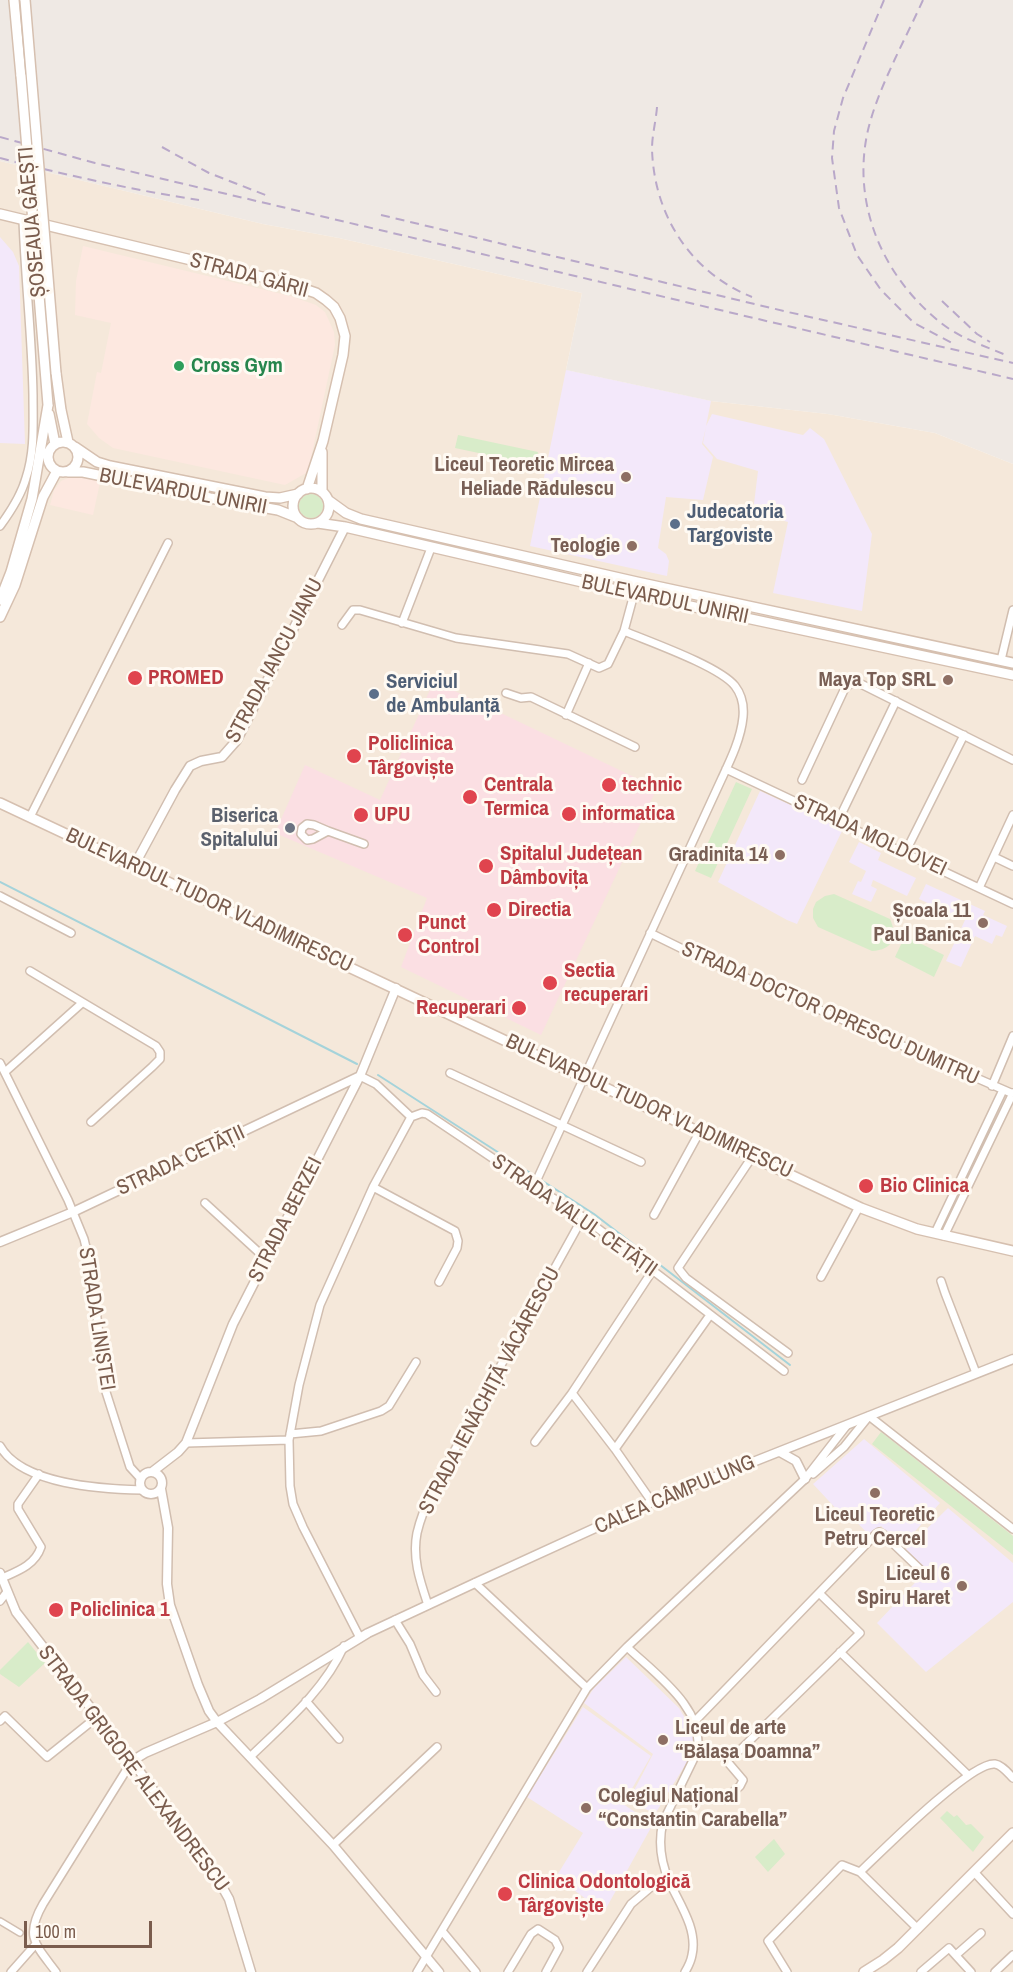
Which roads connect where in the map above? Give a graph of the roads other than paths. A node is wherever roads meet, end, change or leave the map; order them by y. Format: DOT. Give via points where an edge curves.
graph roads {
  1 [pos="14,0"];
  2 [pos="25,0"];
  3 [pos="0,214"];
  4 [pos="23,220"];
  5 [pos="48,405"];
  6 [pos="55,444"];
  7 [pos="71,444"];
  8 [pos="322,444"];
  9 [pos="48,461"];
  10 [pos="57,471"];
  11 [pos="68,472"];
  12 [pos="307,489"];
  13 [pos="298,494"];
  14 [pos="325,496"];
  15 [pos="32,499"];
  16 [pos="298,518"];
  17 [pos="318,523"];
  18 [pos="0,526"];
  19 [pos="345,527"];
  20 [pos="434,536"];
  21 [pos="168,543"];
  22 [pos="431,548"];
  23 [pos="523,556"];
  24 [pos="520,568"];
  25 [pos="637,582"];
  26 [pos="634,594"];
  27 [pos="0,600"];
  28 [pos="1013,610"];
  29 [pos="0,618"];
  30 [pos="402,623"];
  31 [pos="342,626"];
  32 [pos="624,630"];
  33 [pos="1001,660"];
  34 [pos="589,663"];
  35 [pos="1013,663"];
  36 [pos="998,672"];
  37 [pos="1013,675"];
  38 [pos="506,693"];
  39 [pos="896,701"];
  40 [pos="566,715"];
  41 [pos="964,735"];
  42 [pos="635,747"];
  43 [pos="1013,760"];
  44 [pos="726,769"];
  45 [pos="802,780"];
  46 [pos="0,803"];
  47 [pos="1013,815"];
  48 [pos="30,818"];
  49 [pos="838,821"];
  50 [pos="328,831"];
  51 [pos="364,844"];
  52 [pos="905,853"];
  53 [pos="994,857"];
  54 [pos="134,866"];
  55 [pos="1013,866"];
  56 [pos="979,888"];
  57 [pos="1,897"];
  58 [pos="1013,904"];
  59 [pos="71,933"];
  60 [pos="650,933"];
  61 [pos="30,971"];
  62 [pos="396,988"];
  63 [pos="82,1003"];
  64 [pos="1013,1036"];
  65 [pos="0,1063"];
  66 [pos="5,1072"];
  67 [pos="450,1073"];
  68 [pos="360,1076"];
  69 [pos="584,1077"];
  70 [pos="992,1086"];
  71 [pos="1002,1090"];
  72 [pos="1012,1093"];
  73 [pos="411,1117"];
  74 [pos="91,1122"];
  75 [pos="562,1126"];
  76 [pos="699,1133"];
  77 [pos="752,1157"];
  78 [pos="641,1162"];
  79 [pos="534,1186"];
  80 [pos="374,1187"];
  81 [pos="205,1203"];
  82 [pos="859,1207"];
  83 [pos="73,1212"];
  84 [pos="654,1215"];
  85 [pos="583,1217"];
  86 [pos="939,1235"];
  87 [pos="0,1242"];
  88 [pos="1013,1251"];
  89 [pos="266,1259"];
  90 [pos="653,1270"];
  91 [pos="821,1277"];
  92 [pos="941,1281"];
  93 [pos="439,1282"];
  94 [pos="710,1315"];
  95 [pos="788,1353"];
  96 [pos="1013,1359"];
  97 [pos="416,1362"];
  98 [pos="784,1371"];
  99 [pos="976,1373"];
  100 [pos="572,1393"];
  101 [pos="870,1416"];
  102 [pos="847,1425"];
  103 [pos="290,1437"];
  104 [pos="535,1442"];
  105 [pos="186,1443"];
  106 [pos="0,1446"];
  107 [pos="615,1449"];
  108 [pos="178,1452"];
  109 [pos="780,1452"];
  110 [pos="152,1472"];
  111 [pos="39,1474"];
  112 [pos="805,1479"];
  113 [pos="161,1484"];
  114 [pos="143,1486"];
  115 [pos="652,1502"];
  116 [pos="165,1514"];
  117 [pos="1013,1529"];
  118 [pos="1,1576"];
  119 [pos="927,1576"];
  120 [pos="475,1583"];
  121 [pos="7,1592"];
  122 [pos="819,1593"];
  123 [pos="0,1601"];
  124 [pos="428,1605"];
  125 [pos="395,1620"];
  126 [pos="360,1638"];
  127 [pos="344,1647"];
  128 [pos="627,1647"];
  129 [pos="840,1652"];
  130 [pos="587,1688"];
  131 [pos="436,1692"];
  132 [pos="306,1701"];
  133 [pos="97,1717"];
  134 [pos="0,1721"];
  135 [pos="694,1721"];
  136 [pos="216,1722"];
  137 [pos="339,1739"];
  138 [pos="698,1746"];
  139 [pos="437,1747"];
  140 [pos="720,1753"];
  141 [pos="250,1757"];
  142 [pos="132,1761"];
  143 [pos="968,1775"];
  144 [pos="1013,1778"];
  145 [pos="724,1800"];
  146 [pos="1013,1833"];
  147 [pos="333,1845"];
  148 [pos="860,1872"];
  149 [pos="975,1873"];
  150 [pos="669,1880"];
  151 [pos="1012,1911"];
  152 [pos="0,1921"];
  153 [pos="918,1929"];
  154 [pos="442,1931"];
  155 [pos="20,1933"];
  156 [pos="981,1933"];
  157 [pos="35,1945"];
  158 [pos="1013,1955"];
  159 [pos="427,1956"];
  160 [pos="956,1956"];
  161 [pos="11,1972"];
  162 [pos="56,1972"];
  163 [pos="251,1972"];
  164 [pos="417,1972"];
  165 [pos="439,1972"];
  166 [pos="476,1972"];
  167 [pos="508,1972"];
  168 [pos="546,1972"];
  169 [pos="587,1972"];
  170 [pos="685,1972"];
  171 [pos="787,1972"];
  172 [pos="864,1972"];
  173 [pos="921,1972"];
  174 [pos="971,1972"];
  175 [pos="995,1972"];
  1 -- 5 [label="main road, ȘOSEAUA GĂEȘTI, bridge"];
  2 -- 7 [label="main road, ȘOSEAUA GĂEȘTI, bridge" via="60,403"];
  3 -- 4 [label="main road, STRADA GĂRII"];
  4 -- 8 [label="main road, STRADA GĂRII" via="287,283 326,300 340,318 345,336"];
  4 -- 18 [label="street" via="33,367 33,446 21,493"];
  5 -- 6 [label="main road, ȘOSEAUA GĂEȘTI"];
  5 -- 15 [label="main road"];
  6 -- 7 [label="main road"];
  6 -- 9 [label="main road" via="48,452"];
  7 -- 11 [label="main road" via="78,461"];
  7 -- 13 [label="main road, BULEVARDUL UNIRII" via="99,463 138,472 265,497"];
  8 -- 12 [label="main road, STRADA GĂRII"];
  8 -- 14 [label="main road, STRADA GĂRII"];
  9 -- 10 [label="main road"];
  9 -- 15 [label="main road"];
  10 -- 11 [label="main road"];
  10 -- 29 [label="main road" via="43,497 15,585"];
  11 -- 16 [label="main road, BULEVARDUL UNIRII" via="278,510"];
  12 -- 13 [label="main road"];
  12 -- 14 [label="main road"];
  13 -- 16 [label="main road" via="293,506"];
  14 -- 17 [label="main road" via="328,513"];
  14 -- 20 [label="main road, BULEVARDUL UNIRII" via="356,517"];
  15 -- 27 [label="main road"];
  16 -- 17 [label="main road"];
  17 -- 19 [label="main road, BULEVARDUL UNIRII"];
  19 -- 22 [label="main road, BULEVARDUL UNIRII"];
  19 -- 54 [label="street, STRADA IANCU JIANU" via="237,741 222,757 190,766"];
  20 -- 22 [label="main road"];
  20 -- 23 [label="main road, BULEVARDUL UNIRII"];
  21 -- 48 [label="street"];
  22 -- 24 [label="main road, BULEVARDUL UNIRII"];
  22 -- 30 [label="street"];
  23 -- 24 [label="main road"];
  23 -- 25 [label="main road, BULEVARDUL UNIRII"];
  24 -- 26 [label="main road, BULEVARDUL UNIRII"];
  25 -- 26 [label="main road"];
  25 -- 33 [label="main road, BULEVARDUL UNIRII"];
  26 -- 32 [label="street"];
  26 -- 36 [label="main road, BULEVARDUL UNIRII"];
  28 -- 33 [label="street"];
  30 -- 31 [label="street" via="353,610"];
  30 -- 34 [label="street" via="456,638 568,654"];
  32 -- 34 [label="street" via="606,667"];
  32 -- 44 [label="street" via="706,666 735,686 744,716"];
  33 -- 35 [label="main road, BULEVARDUL UNIRII"];
  33 -- 36 [label="main road"];
  34 -- 40 [label="street"];
  36 -- 37 [label="main road, BULEVARDUL UNIRII"];
  38 -- 40 [label="street" via="531,697"];
  39 -- 41 [label="street"];
  39 -- 45 [label="street" via="859,683 845,688"];
  39 -- 49 [label="street"];
  40 -- 42 [label="street"];
  41 -- 43 [label="street"];
  41 -- 52 [label="street"];
  44 -- 49 [label="street, STRADA MOLDOVEI"];
  44 -- 60 [label="street"];
  46 -- 48 [label="main road, BULEVARDUL TUDOR VLADIMIRESCU"];
  47 -- 53 [label="street"];
  48 -- 54 [label="main road, BULEVARDUL TUDOR VLADIMIRESCU"];
  49 -- 52 [label="street, STRADA MOLDOVEI"];
  50 -- 51 [label="street"];
  52 -- 56 [label="street, STRADA MOLDOVEI"];
  53 -- 55 [label="street"];
  53 -- 56 [label="street"];
  54 -- 62 [label="main road, BULEVARDUL TUDOR VLADIMIRESCU"];
  56 -- 58 [label="street, STRADA MOLDOVEI"];
  57 -- 59 [label="street"];
  60 -- 69 [label="street"];
  60 -- 70 [label="street, STRADA DOCTOR OPRESCU DUMITRU"];
  61 -- 63 [label="street"];
  62 -- 68 [label="street, STRADA BERZEI"];
  62 -- 69 [label="main road, BULEVARDUL TUDOR VLADIMIRESCU"];
  63 -- 66 [label="street"];
  63 -- 74 [label="street" via="160,1052 160,1059"];
  64 -- 70 [label="street"];
  65 -- 66 [label="street, STRADA LINIȘTEI"];
  66 -- 83 [label="street, STRADA LINIȘTEI"];
  67 -- 75 [label="street"];
  68 -- 73 [label="street" via="376,1084"];
  68 -- 83 [label="street, STRADA CETĂȚII"];
  68 -- 89 [label="street, STRADA BERZEI"];
  69 -- 75 [label="street"];
  69 -- 76 [label="main road, BULEVARDUL TUDOR VLADIMIRESCU"];
  70 -- 71 [label="street, STRADA DOCTOR OPRESCU DUMITRU"];
  71 -- 72 [label="street, STRADA DOCTOR OPRESCU DUMITRU"];
  71 -- 86 [label="street"];
  72 -- 86 [label="street"];
  73 -- 79 [label="street, STRADA VALUL CETĂȚII" via="427,1114"];
  73 -- 80 [label="street"];
  75 -- 78 [label="street"];
  75 -- 79 [label="street"];
  76 -- 77 [label="main road, BULEVARDUL TUDOR VLADIMIRESCU"];
  76 -- 84 [label="street"];
  77 -- 82 [label="main road, BULEVARDUL TUDOR VLADIMIRESCU"];
  77 -- 95 [label="street, STRADA VALUL CETĂȚII" via="679,1264 680,1271"];
  79 -- 85 [label="street, STRADA VALUL CETĂȚII"];
  80 -- 93 [label="street" via="454,1231 457,1248"];
  80 -- 103 [label="street" via="320,1305"];
  81 -- 89 [label="street"];
  82 -- 86 [label="main road, BULEVARDUL TUDOR VLADIMIRESCU"];
  82 -- 91 [label="street"];
  83 -- 87 [label="street, STRADA CETĂȚII"];
  83 -- 114 [label="street, STRADA LINIȘTEI" via="89,1257 106,1392 130,1467"];
  85 -- 90 [label="street, STRADA VALUL CETĂȚII"];
  85 -- 124 [label="street, STRADA IENĂCHIȚĂ VĂCĂRESCU" via="459,1442 422,1518 416,1552 418,1575"];
  86 -- 88 [label="main road, BULEVARDUL TUDOR VLADIMIRESCU"];
  89 -- 105 [label="street, STRADA BERZEI" via="233,1324"];
  90 -- 94 [label="street, STRADA VALUL CETĂȚII"];
  90 -- 100 [label="street"];
  92 -- 99 [label="street"];
  94 -- 98 [label="street, STRADA VALUL CETĂȚII"];
  94 -- 107 [label="street"];
  96 -- 99 [label="street, CALEA CÂMPULUNG"];
  97 -- 103 [label="street" via="389,1406 381,1411"];
  99 -- 101 [label="street, CALEA CÂMPULUNG"];
  100 -- 104 [label="street"];
  100 -- 107 [label="street"];
  101 -- 102 [label="street, CALEA CÂMPULUNG"];
  101 -- 112 [label="street" via="844,1447"];
  101 -- 117 [label="street"];
  102 -- 109 [label="street, CALEA CÂMPULUNG"];
  102 -- 112 [label="street"];
  103 -- 105 [label="street"];
  103 -- 126 [label="street" via="293,1504"];
  105 -- 108 [label="street, STRADA BERZEI"];
  106 -- 111 [label="street" via="13,1460"];
  107 -- 115 [label="street"];
  108 -- 110 [label="street, STRADA BERZEI"];
  108 -- 113 [label="street, STRADA BERZEI"];
  109 -- 112 [label="street" via="796,1461"];
  109 -- 115 [label="street, CALEA CÂMPULUNG"];
  110 -- 113 [label="street"];
  110 -- 114 [label="street" via="145,1474"];
  111 -- 114 [label="street" via="95,1488"];
  111 -- 118 [label="street" via="18,1504 41,1547 38,1557"];
  112 -- 128 [label="street"];
  113 -- 114 [label="street" via="155,1494"];
  113 -- 116 [label="street"];
  114 -- 116 [label="street"];
  115 -- 120 [label="street, CALEA CÂMPULUNG"];
  116 -- 136 [label="street" via="170,1605 201,1693"];
  118 -- 121 [label="street, STRADA GRIGORE ALEXANDRESCU"];
  119 -- 122 [label="street" via="879,1532"];
  120 -- 124 [label="street, CALEA CÂMPULUNG"];
  120 -- 130 [label="street"];
  121 -- 123 [label="street"];
  121 -- 133 [label="street, STRADA GRIGORE ALEXANDRESCU" via="16,1612"];
  122 -- 129 [label="street" via="860,1633"];
  122 -- 135 [label="street"];
  124 -- 125 [label="street, CALEA CÂMPULUNG"];
  125 -- 126 [label="street, CALEA CÂMPULUNG"];
  125 -- 131 [label="street"];
  126 -- 127 [label="street, CALEA CÂMPULUNG"];
  127 -- 132 [label="street" via="329,1674"];
  127 -- 136 [label="street, CALEA CÂMPULUNG"];
  128 -- 130 [label="street"];
  128 -- 135 [label="street" via="685,1704"];
  129 -- 140 [label="street" via="738,1751"];
  129 -- 143 [label="street"];
  130 -- 154 [label="street"];
  132 -- 137 [label="street"];
  132 -- 141 [label="street"];
  133 -- 134 [label="street" via="46,1756 5,1716"];
  133 -- 142 [label="street, STRADA GRIGORE ALEXANDRESCU"];
  135 -- 138 [label="street"];
  136 -- 141 [label="street"];
  136 -- 142 [label="street, CALEA CÂMPULUNG"];
  138 -- 140 [label="street"];
  138 -- 150 [label="street" via="660,1834"];
  139 -- 147 [label="street"];
  140 -- 145 [label="street" via="742,1780"];
  141 -- 147 [label="street"];
  142 -- 157 [label="street" via="37,1914 33,1928"];
  142 -- 163 [label="street, STRADA GRIGORE ALEXANDRESCU" via="223,1888"];
  143 -- 144 [label="street" via="994,1764"];
  143 -- 148 [label="street"];
  146 -- 149 [label="main road"];
  147 -- 159 [label="street"];
  148 -- 153 [label="street"];
  148 -- 171 [label="street" via="842,1865 768,1941"];
  149 -- 151 [label="street"];
  149 -- 153 [label="main road"];
  150 -- 169 [label="street" via="651,1887 631,1904"];
  150 -- 170 [label="street" via="692,1934 692,1957"];
  152 -- 155 [label="street"];
  153 -- 172 [label="main road"];
  154 -- 159 [label="street"];
  154 -- 166 [label="street"];
  156 -- 160 [label="street"];
  157 -- 161 [label="street"];
  157 -- 162 [label="street"];
  158 -- 175 [label="street"];
  159 -- 164 [label="street"];
  159 -- 165 [label="street"];
  160 -- 173 [label="street" via="949,1948"];
  160 -- 174 [label="street"];
  167 -- 168 [label="street" via="538,1929 555,1940 559,1948"];
}
